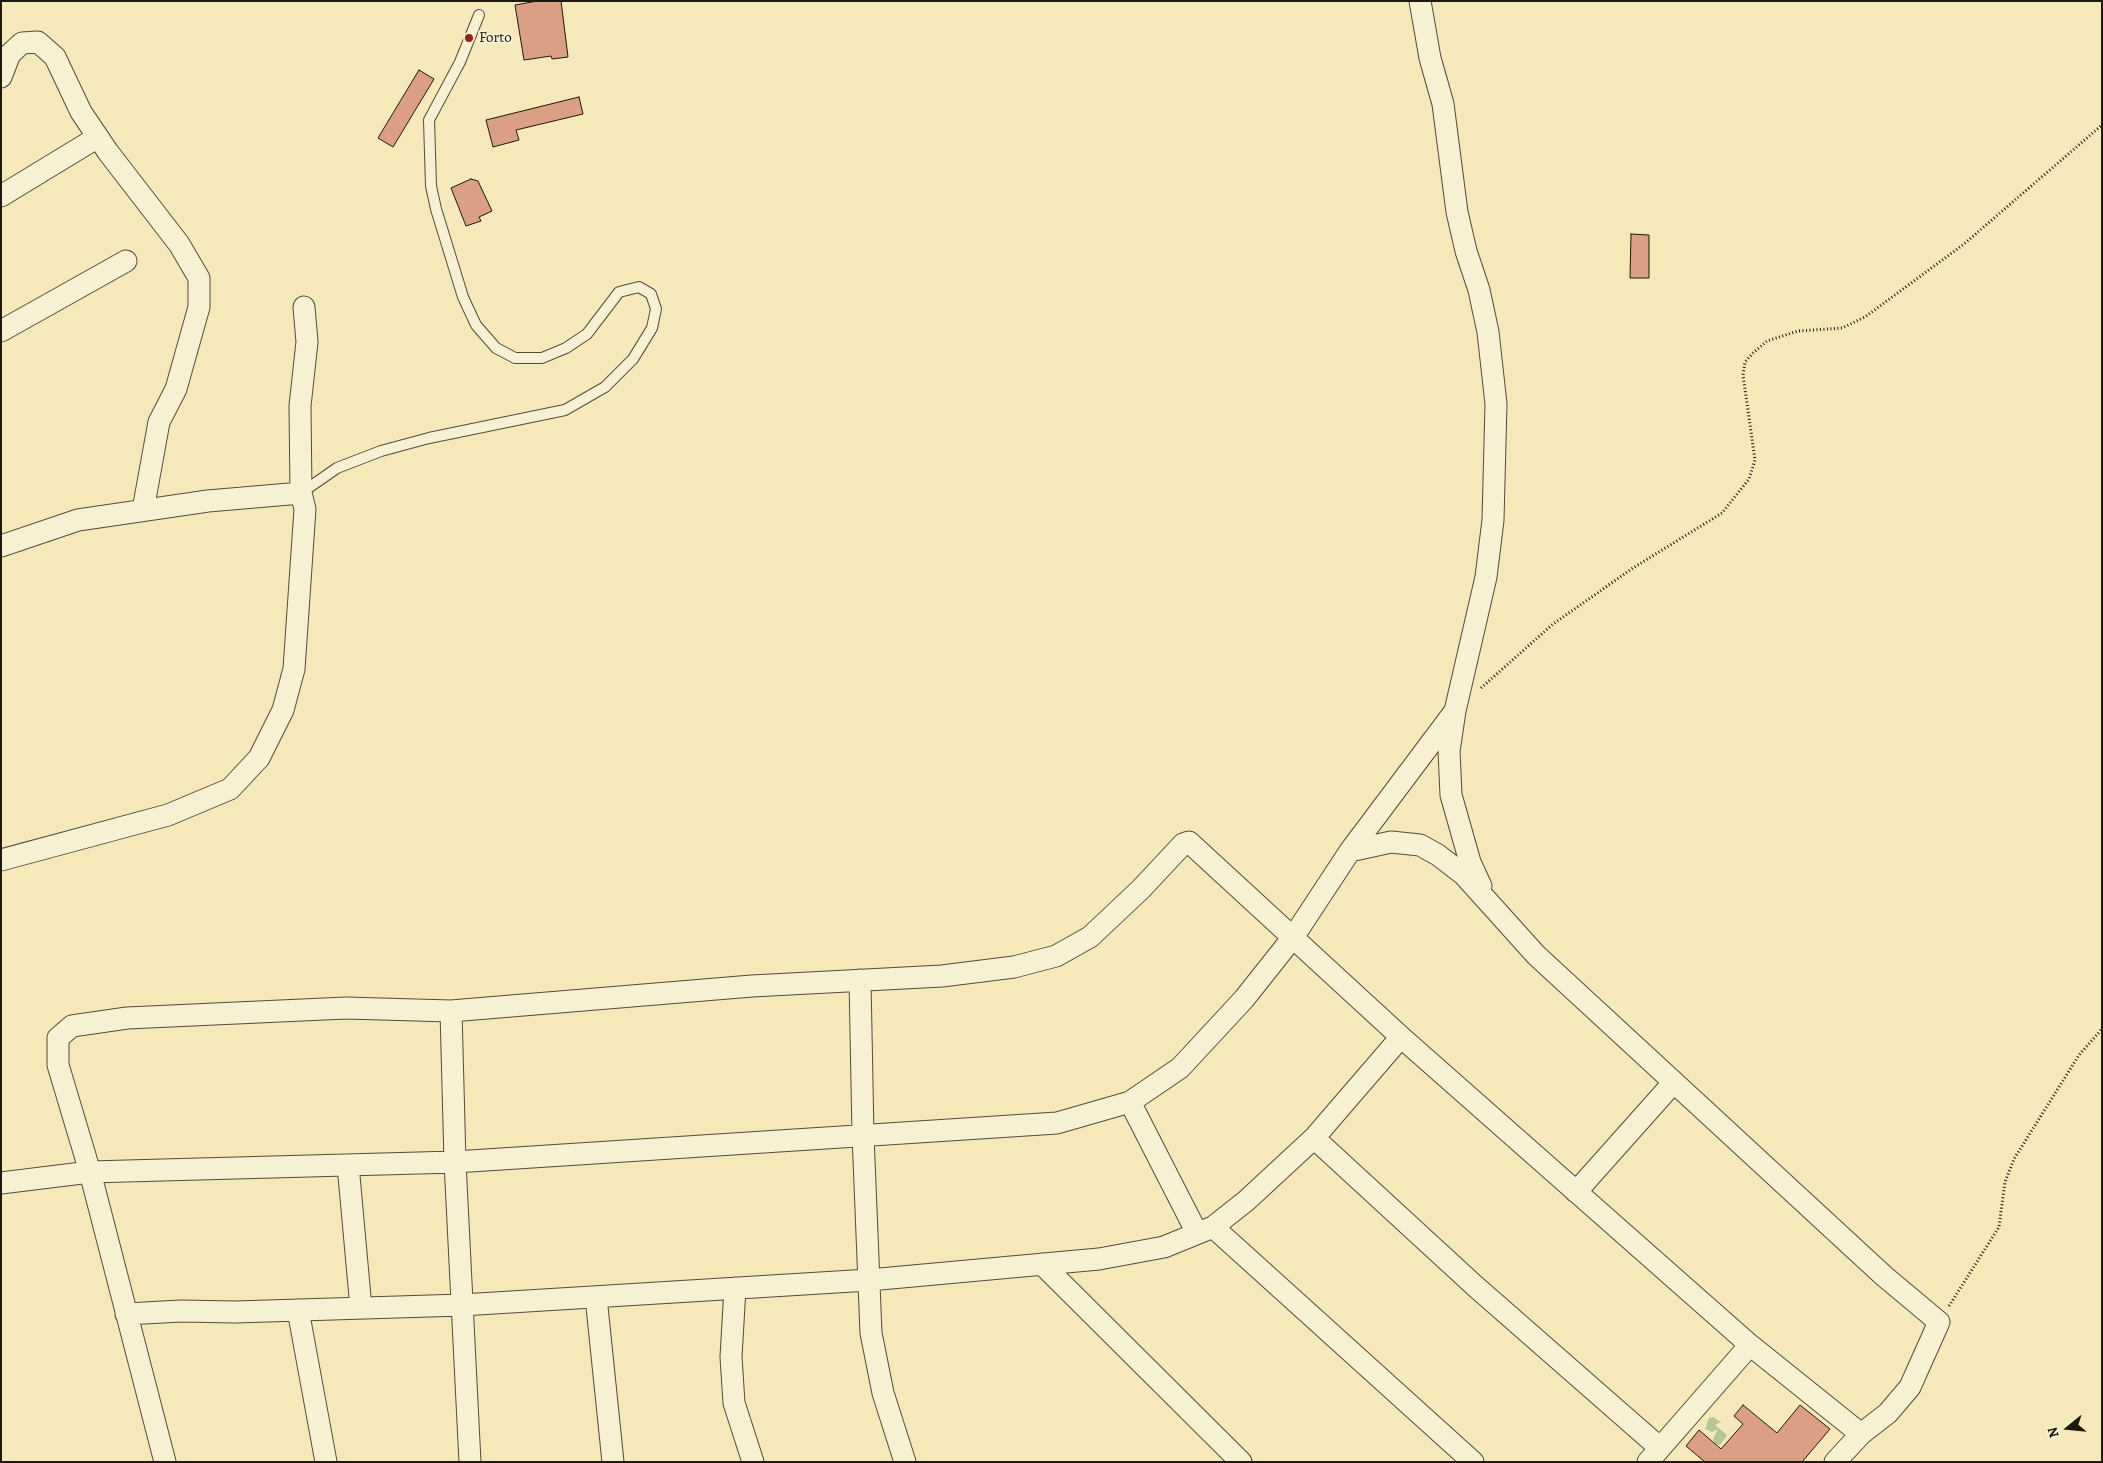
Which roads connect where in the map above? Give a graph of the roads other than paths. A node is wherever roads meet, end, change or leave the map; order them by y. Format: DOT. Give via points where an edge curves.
graph roads {
  1 [pos="1420,1"];
  2 [pos="480,15"];
  3 [pos="1,77"];
  4 [pos="98,137"];
  5 [pos="1,196"];
  6 [pos="126,261"];
  7 [pos="304,307"];
  8 [pos="1,331"];
  9 [pos="300,493"];
  10 [pos="143,510"];
  11 [pos="1,546"];
  12 [pos="1455,711"];
  13 [pos="1350,851"];
  14 [pos="1,860"];
  15 [pos="1490,904"];
  16 [pos="1294,936"];
  17 [pos="860,980"];
  18 [pos="451,1010"];
  19 [pos="1402,1037"];
  20 [pos="1674,1082"];
  21 [pos="1130,1102"];
  22 [pos="862,1135"];
  23 [pos="1314,1138"];
  24 [pos="455,1162"];
  25 [pos="348,1165"];
  26 [pos="90,1172"];
  27 [pos="1,1183"];
  28 [pos="1576,1192"];
  29 [pos="1205,1230"];
  30 [pos="1042,1264"];
  31 [pos="869,1280"];
  32 [pos="735,1288"];
  33 [pos="596,1297"];
  34 [pos="462,1305"];
  35 [pos="361,1308"];
  36 [pos="298,1310"];
  37 [pos="126,1314"];
  38 [pos="1750,1345"];
  39 [pos="1861,1434"];
  40 [pos="1654,1455"];
  41 [pos="1464,1459"];
  42 [pos="165,1462"];
  43 [pos="326,1462"];
  44 [pos="470,1462"];
  45 [pos="613,1462"];
  46 [pos="753,1462"];
  47 [pos="905,1462"];
  48 [pos="1242,1462"];
  49 [pos="1835,1462"];
  1 -- 12 [label="street" via="1430,58 1443,104 1457,212 1488,332 1496,404 1493,520 1486,577"];
  2 -- 9 [label="lane" via="460,62 429,120 431,186 436,209 463,297 476,325 496,348 515,358 542,358 566,348 586,334 619,292 639,287 650,294 656,309 652,328 633,359 605,387 565,410 381,451 337,468"];
  3 -- 4 [label="street" via="10,54 22,44 38,42 55,57 81,112"];
  4 -- 5 [label="street"];
  4 -- 10 [label="street" via="179,244 199,278 199,307 176,389 159,422"];
  6 -- 8 [label="street"];
  7 -- 9 [label="street" via="307,342 300,406"];
  9 -- 10 [label="street"];
  9 -- 14 [label="street" via="305,509 294,669 283,710 258,758 230,789 168,814"];
  10 -- 11 [label="street" via="78,520"];
  12 -- 13 [label="street"];
  12 -- 15 [label="street" via="1449,751 1451,795 1470,862"];
  13 -- 15 [label="street" via="1391,842 1420,845 1464,876"];
  13 -- 16 [label="street"];
  15 -- 20 [label="street" via="1536,955"];
  16 -- 17 [label="street" via="1190,842 1183,844 1090,937 1056,956 1014,967 942,976"];
  16 -- 19 [label="street"];
  16 -- 21 [label="street" via="1244,999 1180,1068"];
  17 -- 18 [label="street"];
  17 -- 22 [label="street"];
  18 -- 24 [label="street"];
  18 -- 26 [label="street" via="336,1009 126,1018 72,1026 58,1038 58,1065"];
  19 -- 23 [label="street"];
  19 -- 28 [label="street"];
  20 -- 28 [label="street"];
  20 -- 39 [label="street" via="1884,1276 1939,1322 1910,1387 1888,1413"];
  21 -- 22 [label="street" via="1057,1123"];
  21 -- 29 [label="street"];
  22 -- 24 [label="street"];
  22 -- 31 [label="street"];
  23 -- 29 [label="street" via="1246,1201"];
  23 -- 40 [label="street"];
  24 -- 25 [label="street"];
  24 -- 34 [label="street"];
  25 -- 26 [label="street"];
  25 -- 35 [label="street"];
  26 -- 27 [label="street"];
  26 -- 37 [label="street"];
  28 -- 38 [label="street"];
  29 -- 30 [label="street" via="1164,1247 1099,1259"];
  29 -- 41 [label="street"];
  30 -- 31 [label="street"];
  30 -- 48 [label="street"];
  31 -- 32 [label="street"];
  31 -- 47 [label="street" via="871,1333 883,1393"];
  32 -- 33 [label="street"];
  32 -- 46 [label="street" via="731,1357 734,1403"];
  33 -- 34 [label="street"];
  33 -- 45 [label="street"];
  34 -- 35 [label="street"];
  34 -- 44 [label="street"];
  35 -- 36 [label="street"];
  36 -- 37 [label="street" via="181,1310"];
  36 -- 43 [label="street"];
  37 -- 42 [label="street"];
  38 -- 39 [label="street"];
  38 -- 40 [label="street"];
  39 -- 49 [label="street"];
}
